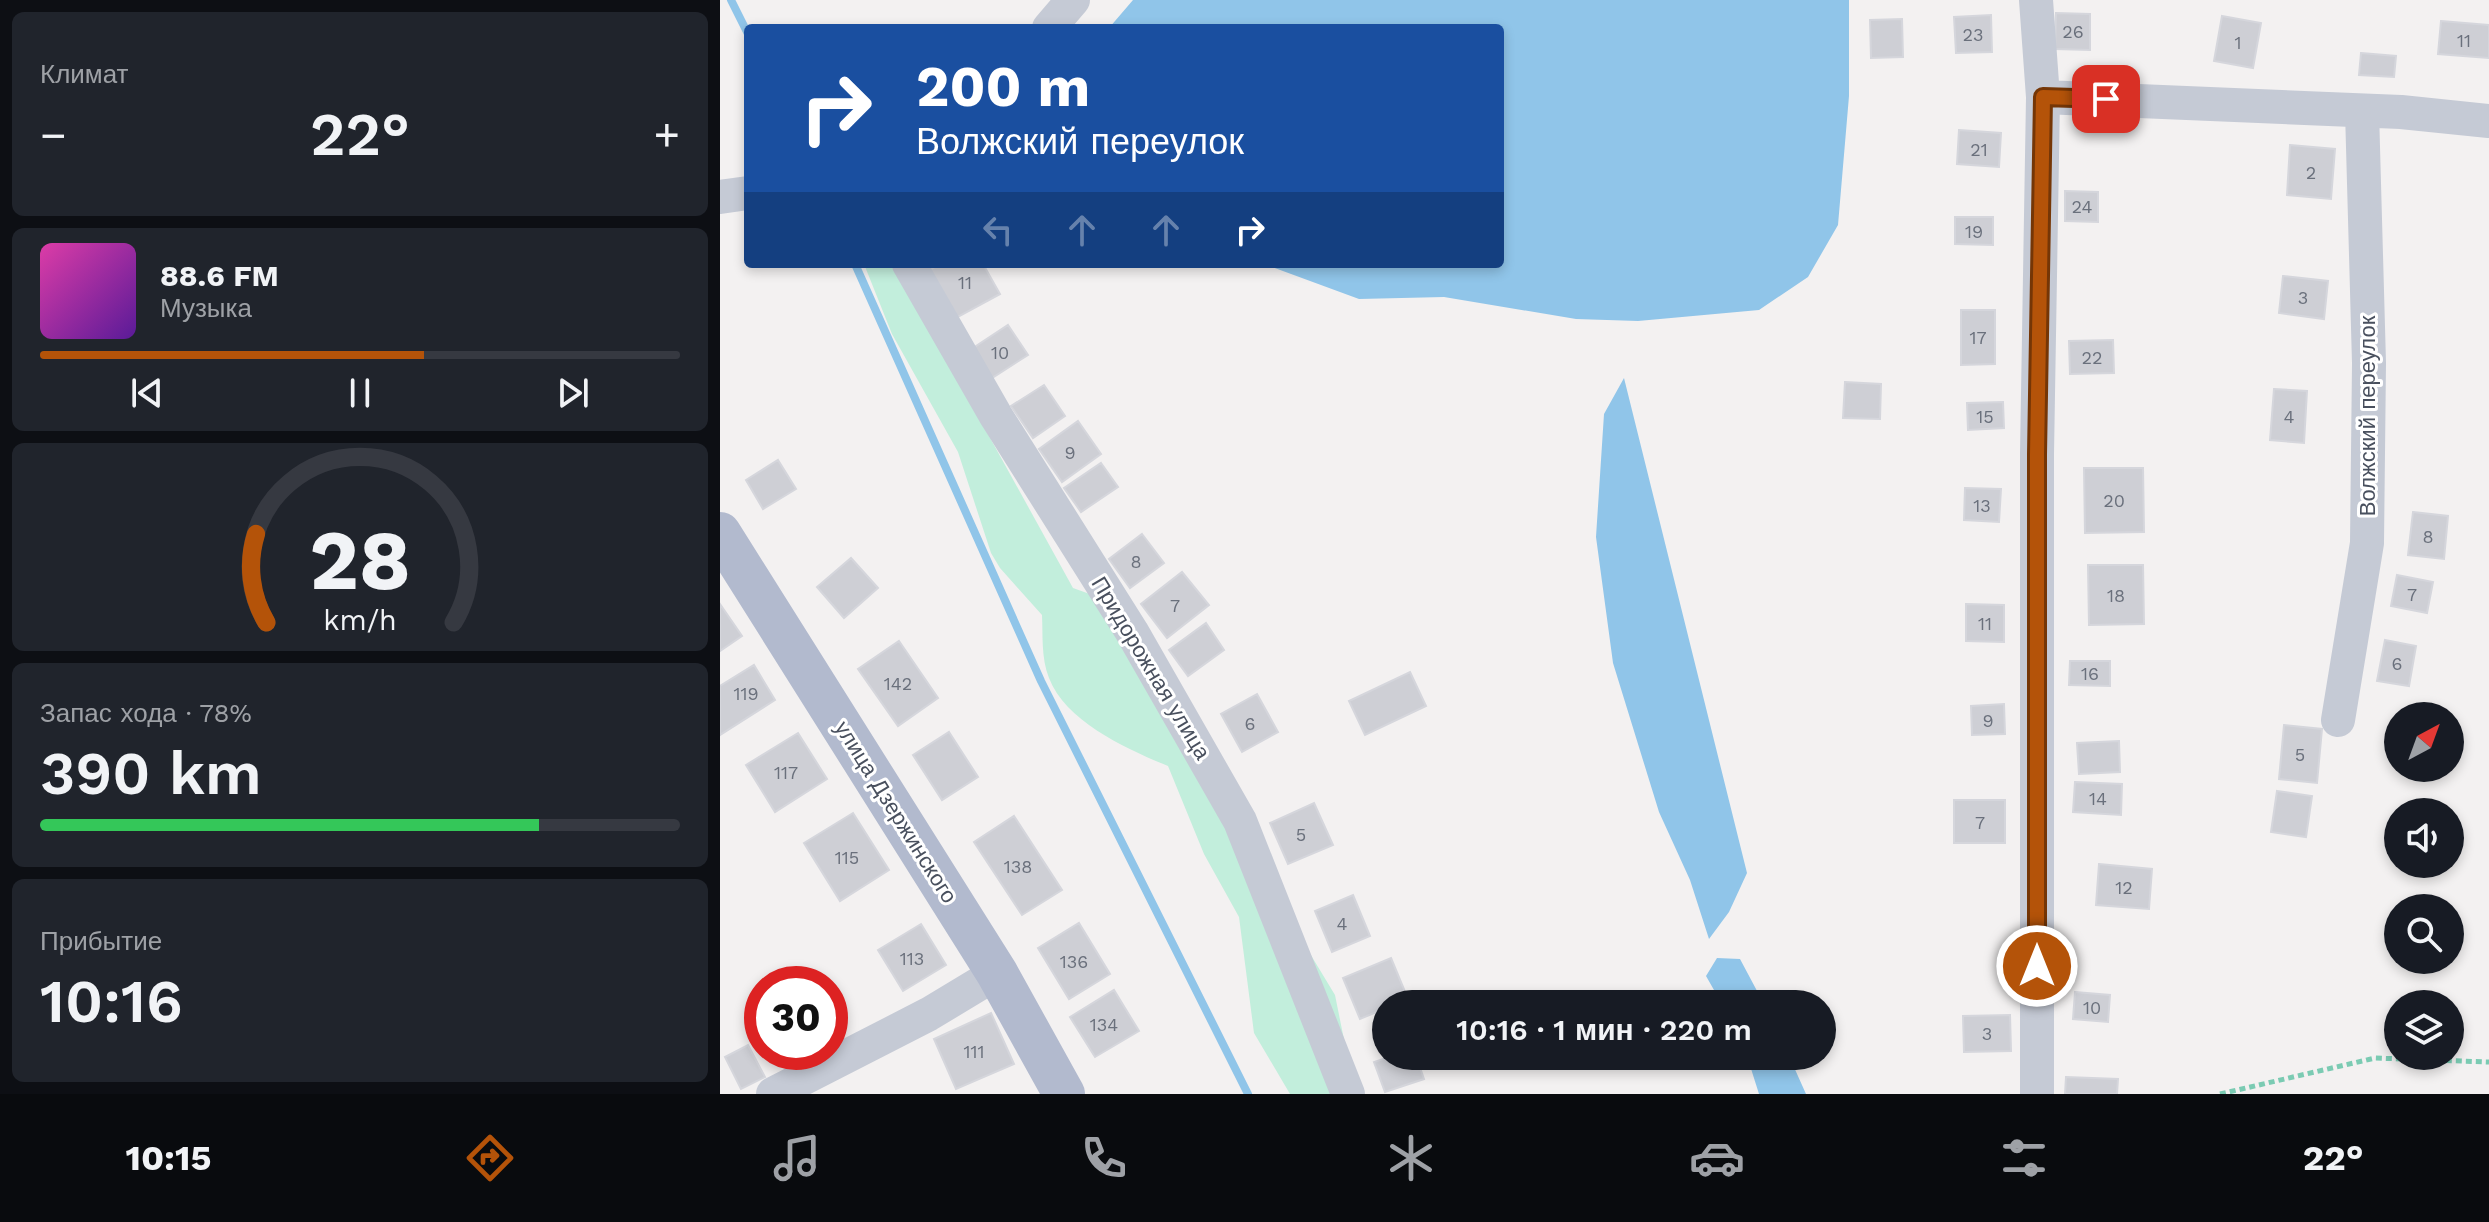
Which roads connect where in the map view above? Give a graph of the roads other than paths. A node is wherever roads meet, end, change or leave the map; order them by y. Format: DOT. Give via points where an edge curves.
graph roads {
  1 [pos="1073,0"];
  2 [pos="2036,0"];
  3 [pos="1052,24"];
  4 [pos="2043,97"];
  5 [pos="2362,111"];
  6 [pos="2489,121"];
  7 [pos="744,194"];
  8 [pos="720,197"];
  9 [pos="911,268"];
  10 [pos="720,533"];
  11 [pos="2338,720"];
  12 [pos="997,973"];
  13 [pos="773,1094"];
  14 [pos="1064,1094"];
  15 [pos="1348,1094"];
  16 [pos="2037,1094"];
  1 -- 3 [label="street"];
  2 -- 4 [label="street"];
  4 -- 5 [label="street"];
  4 -- 16 [label="street"];
  5 -- 6 [label="street"];
  5 -- 11 [label="street, Волжский переулок" via="2369,363 2367,543"];
  7 -- 8 [label="street"];
  9 -- 15 [label="street, Придорожная улица" via="1240,821"];
  10 -- 12 [label="main road, улица Дзержинского"];
  12 -- 13 [label="street"];
  12 -- 14 [label="main road, улица Дзержинского"];
}
